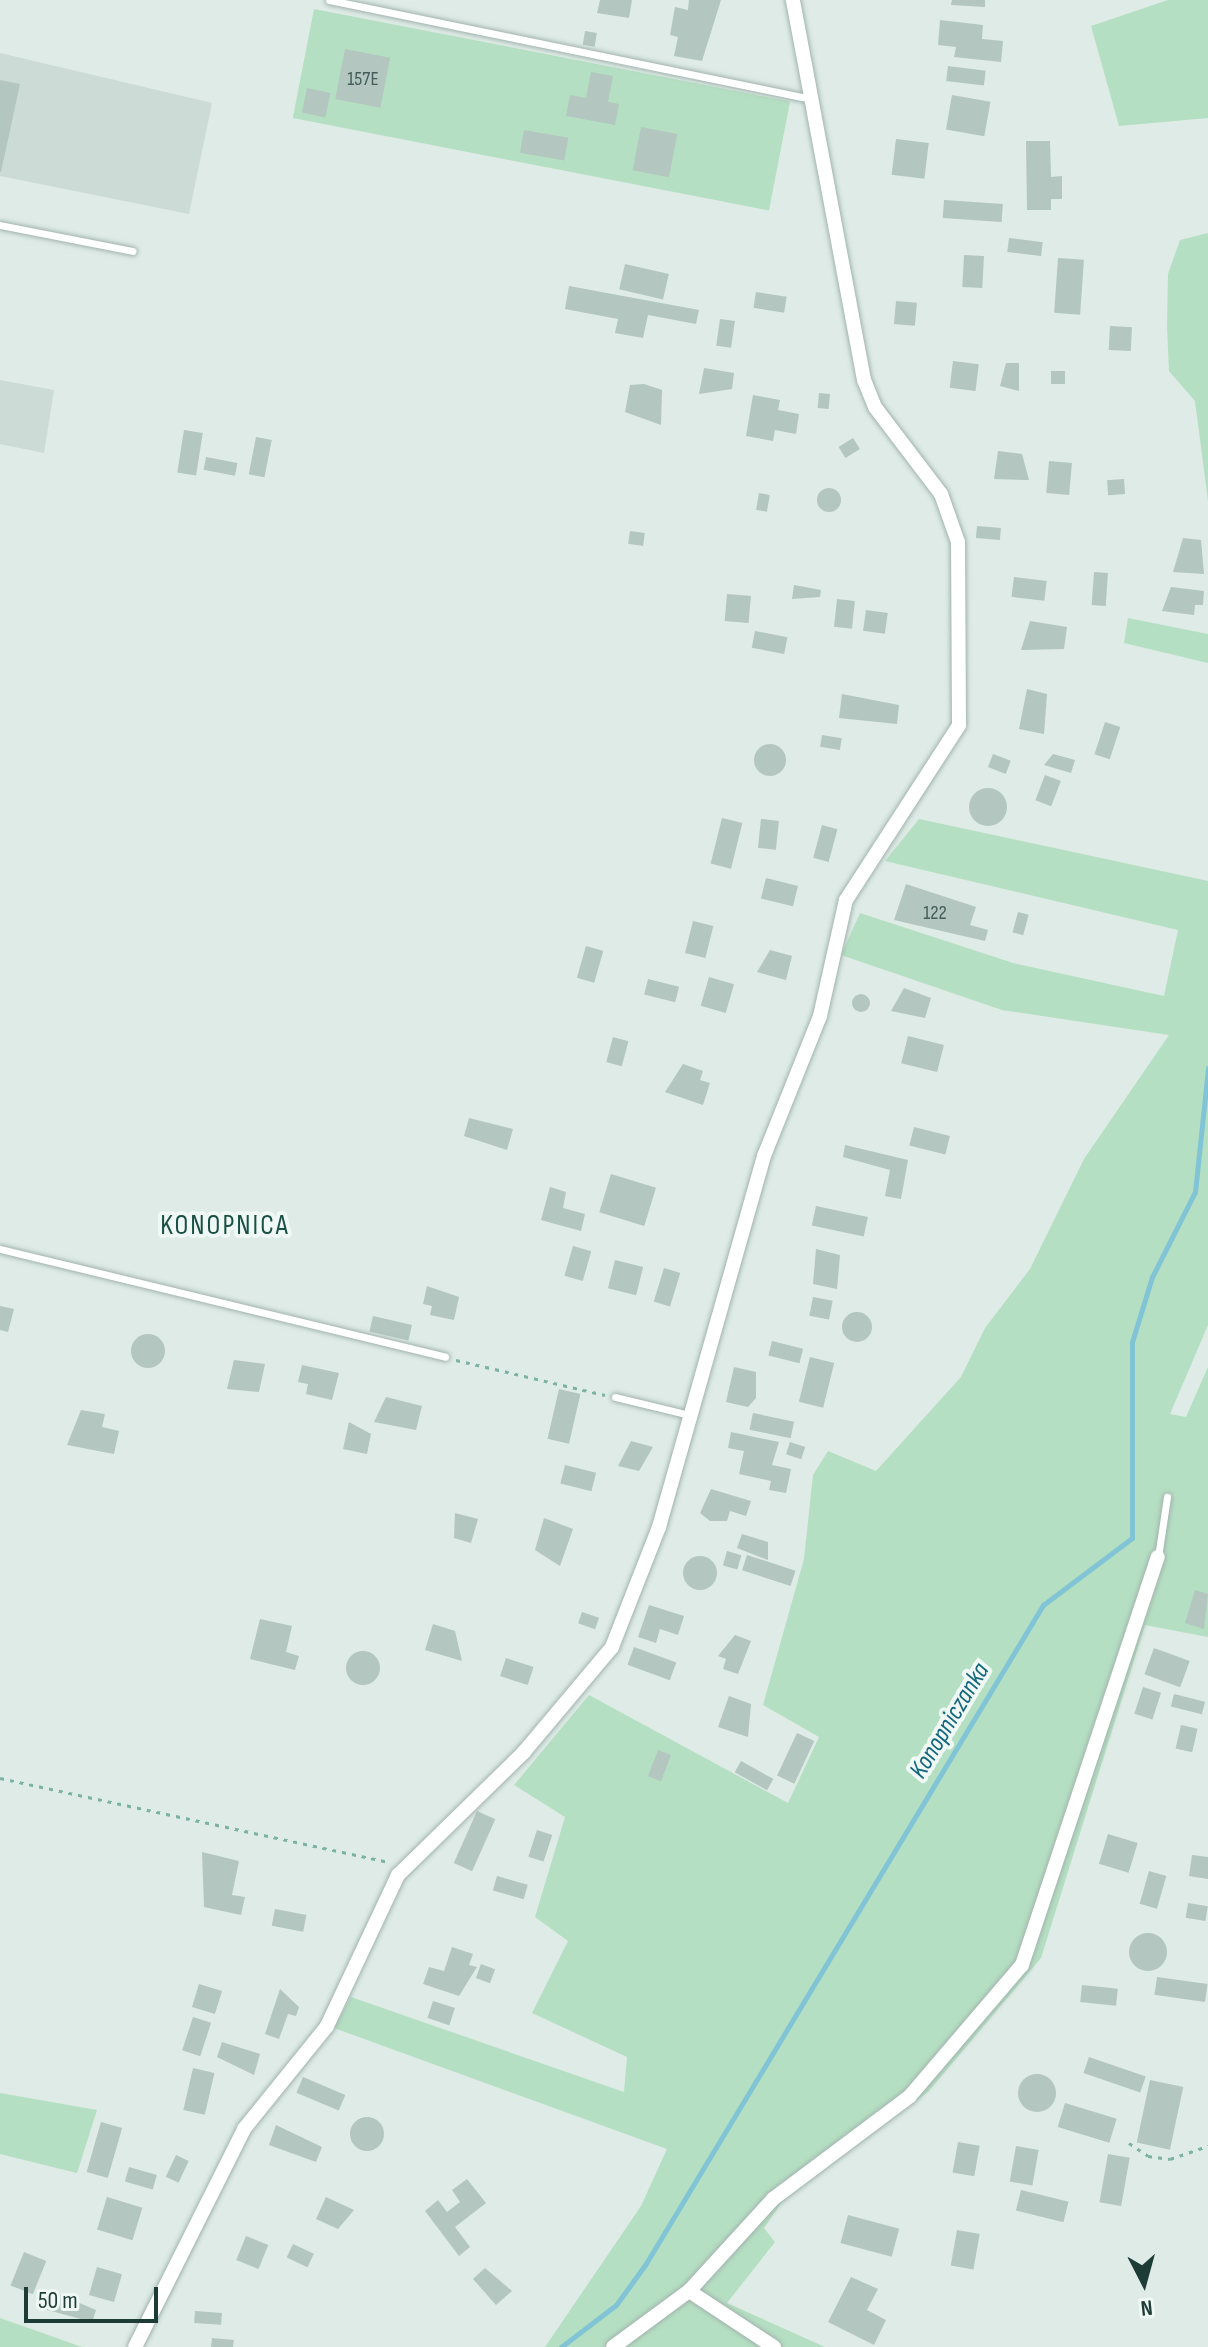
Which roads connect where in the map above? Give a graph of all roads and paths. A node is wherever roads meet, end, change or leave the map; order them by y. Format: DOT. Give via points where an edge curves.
graph roads {
  1 [pos="329,0"];
  2 [pos="793,0"];
  3 [pos="815,99"];
  4 [pos="0,225"];
  5 [pos="132,251"];
  6 [pos="0,1249"];
  7 [pos="445,1357"];
  8 [pos="615,1397"];
  9 [pos="690,1415"];
  10 [pos="1167,1497"];
  11 [pos="1158,1557"];
  12 [pos="0,1778"];
  13 [pos="405,1868"];
  14 [pos="1129,2143"];
  15 [pos="1208,2146"];
  16 [pos="689,2291"];
  17 [pos="135,2347"];
  18 [pos="613,2347"];
  19 [pos="774,2347"];
  1 -- 3 [label="lane"];
  2 -- 3 [label="street"];
  3 -- 9 [label="street" via="864,380 875,407 941,494 958,542 959,725 846,900 820,1016 764,1156"];
  4 -- 5 [label="lane"];
  6 -- 7 [label="lane"];
  7 -- 8 [label="path"];
  8 -- 9 [label="lane"];
  9 -- 13 [label="street" via="659,1527 612,1647 524,1752"];
  10 -- 11 [label="lane"];
  11 -- 16 [label="street" via="1022,1965 910,2096 773,2199"];
  12 -- 13 [label="path"];
  13 -- 17 [label="street" via="379,1904 327,2026 244,2129"];
  14 -- 15 [label="path" via="1148,2156 1170,2159"];
  16 -- 18 [label="street"];
  16 -- 19 [label="street"];
}
